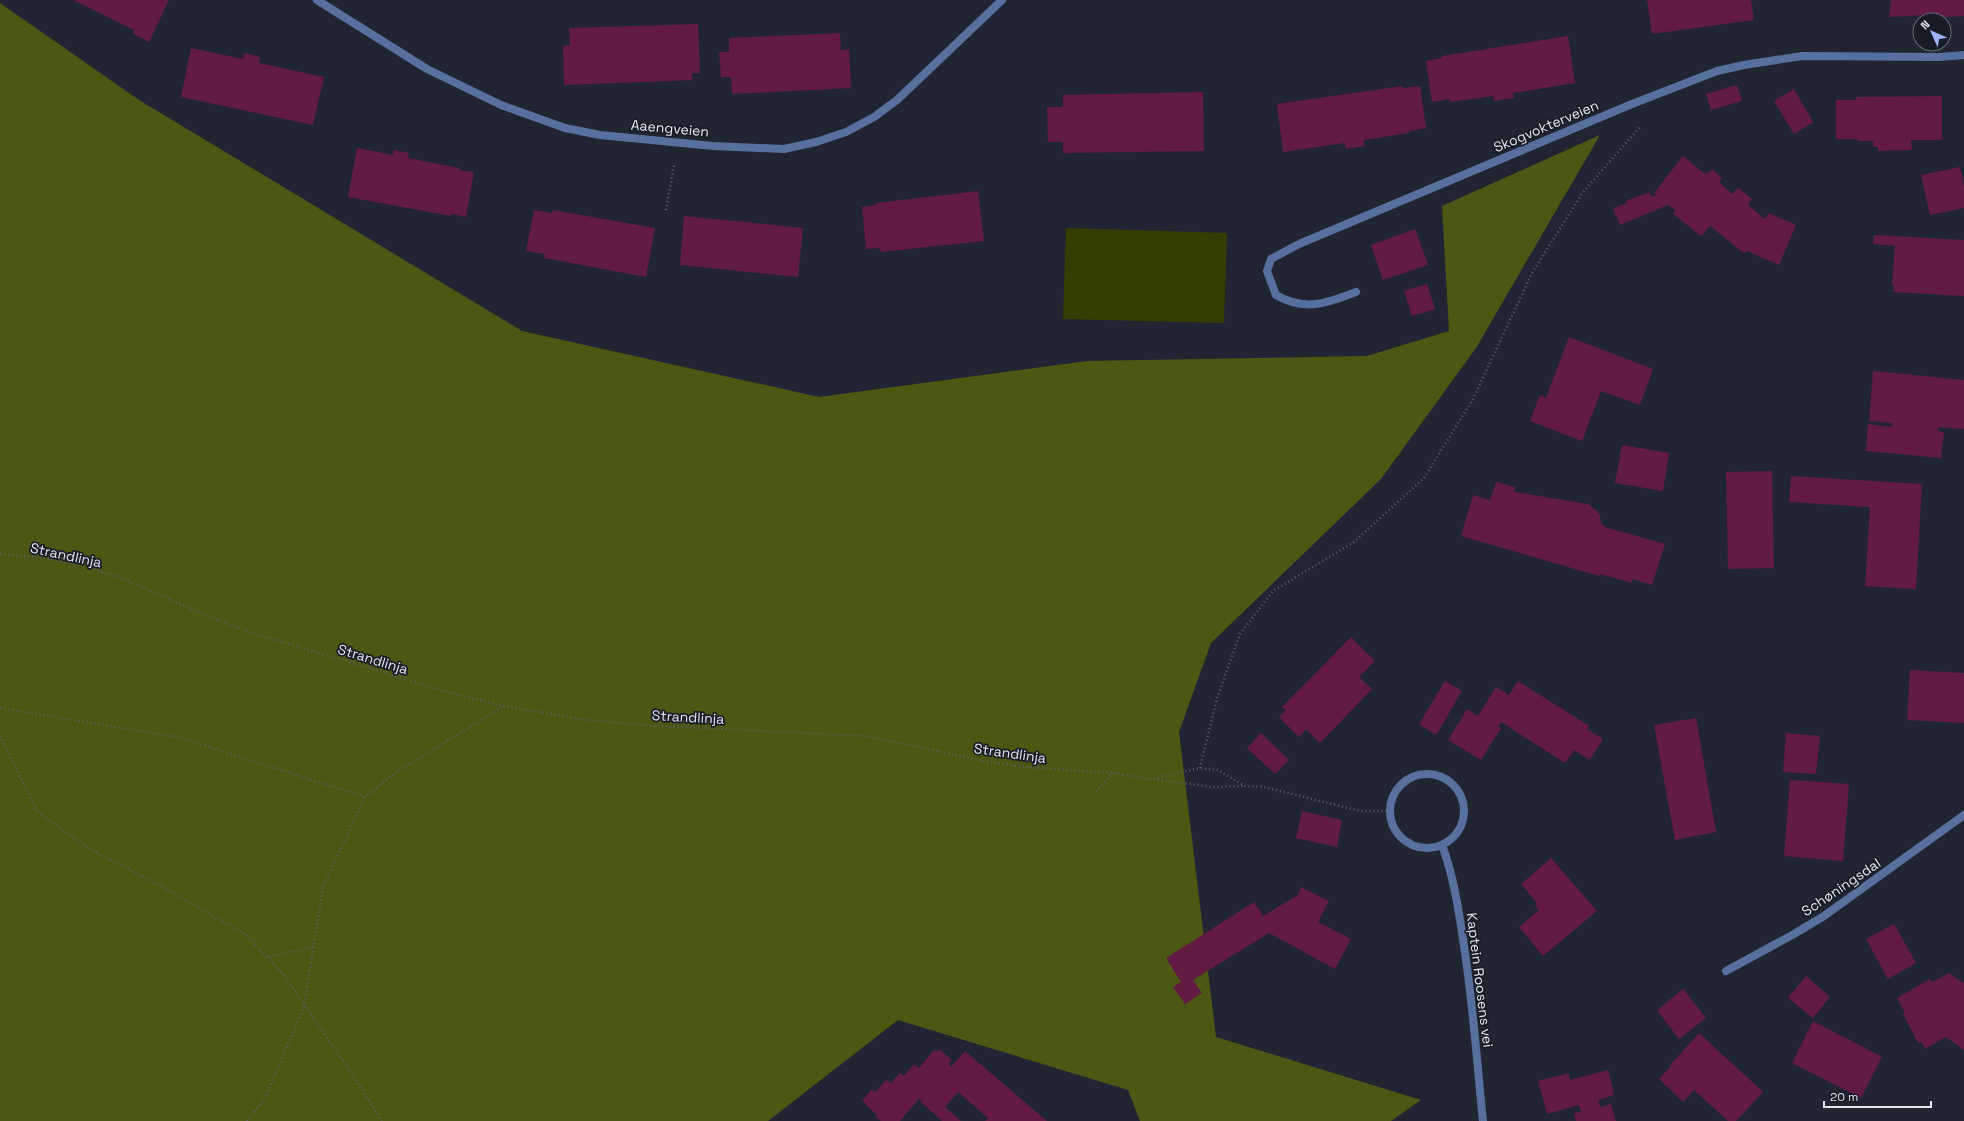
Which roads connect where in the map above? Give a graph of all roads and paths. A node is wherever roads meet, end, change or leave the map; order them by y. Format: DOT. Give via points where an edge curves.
graph roads {
  1 [pos="317,0"];
  2 [pos="1002,0"];
  3 [pos="1964,55"];
  4 [pos="1655,95"];
  5 [pos="678,142"];
  6 [pos="666,210"];
  7 [pos="1356,292"];
  8 [pos="0,554"];
  9 [pos="504,706"];
  10 [pos="0,708"];
  11 [pos="0,736"];
  12 [pos="1200,768"];
  13 [pos="1113,773"];
  14 [pos="1151,779"];
  15 [pos="1245,786"];
  16 [pos="1096,791"];
  17 [pos="365,797"];
  18 [pos="1388,811"];
  19 [pos="1964,815"];
  20 [pos="1442,845"];
  21 [pos="314,947"];
  22 [pos="267,957"];
  23 [pos="1726,971"];
  24 [pos="304,1007"];
  25 [pos="247,1121"];
  26 [pos="382,1121"];
  27 [pos="1483,1121"];
  1 -- 5 [label="street, Aaengveien" via="428,69 501,105 565,128 600,135"];
  2 -- 5 [label="street, Aaengveien" via="897,100 874,117 846,132 784,149"];
  3 -- 4 [label="street, Skogvokterveien" via="1802,56 1717,71"];
  4 -- 7 [label="street, Skogvokterveien" via="1299,244 1271,259 1267,271 1276,296 1290,303 1317,305"];
  4 -- 12 [label="path" via="1643,124 1583,192 1532,273 1473,399 1424,478 1354,542 1273,591 1240,634 1217,698"];
  5 -- 6 [label="path"];
  8 -- 9 [label="path, Strandlinja" via="45,558 82,566 119,578 256,634 458,695"];
  9 -- 13 [label="path, Strandlinja" via="588,720 657,726 867,736 983,761 1026,767"];
  9 -- 17 [label="path" via="395,773"];
  10 -- 17 [label="path" via="178,737"];
  11 -- 22 [label="path" via="36,811 88,848 246,935"];
  12 -- 14 [label="path, Strandlinja"];
  12 -- 15 [label="path, Strandlinja" via="1218,770"];
  13 -- 14 [label="path, Strandlinja"];
  13 -- 16 [label="path"];
  14 -- 15 [label="path" via="1212,787"];
  15 -- 18 [label="path, Strandlinja" via="1264,787 1360,811"];
  17 -- 21 [label="path" via="324,886"];
  18 -- 20 [label="street" via="1392,826 1400,838 1413,846 1427,848"];
  18 -- 20 [label="street" via="1391,797 1399,785 1411,776 1426,773 1440,775 1452,783 1461,795 1464,810 1462,824 1454,837"];
  19 -- 23 [label="street, Schøningsdal" via="1824,916"];
  20 -- 27 [label="street, Kaptein Roosens vei" via="1449,862 1460,916"];
  21 -- 22 [label="path"];
  21 -- 24 [label="path"];
  22 -- 24 [label="path" via="283,974"];
  24 -- 25 [label="path" via="264,1100"];
  24 -- 26 [label="path"];
}
